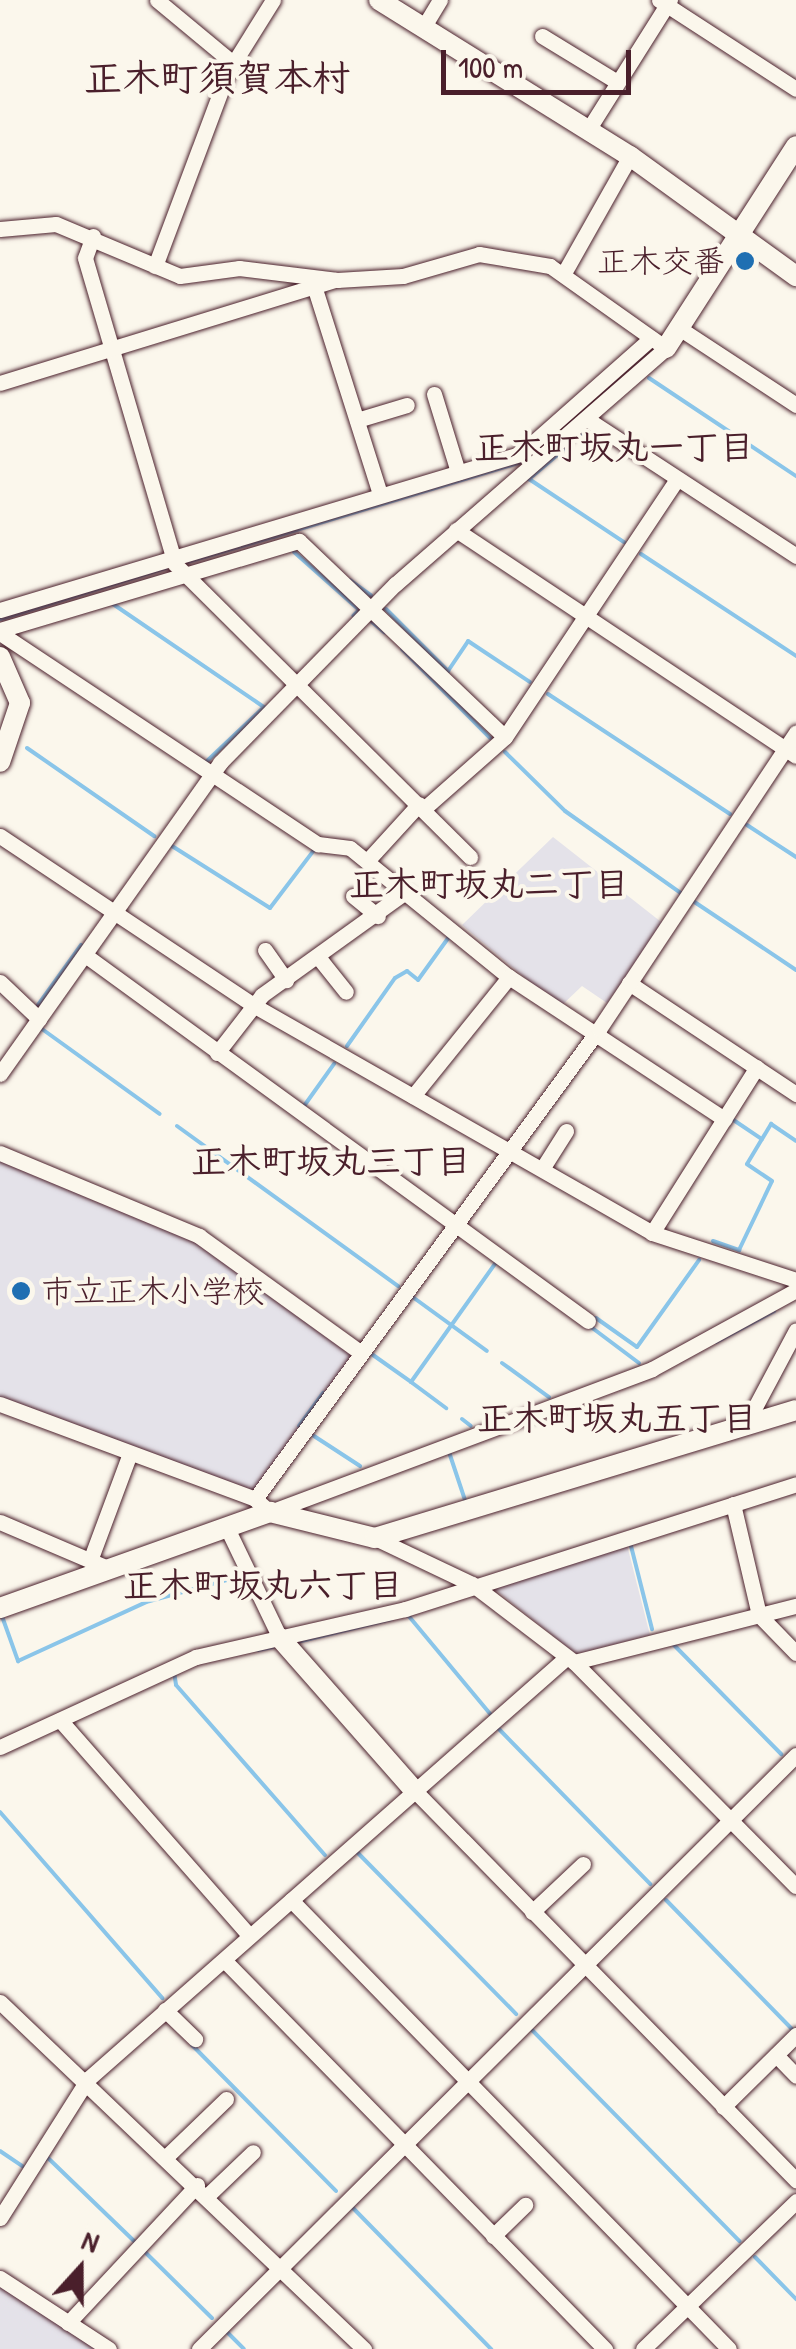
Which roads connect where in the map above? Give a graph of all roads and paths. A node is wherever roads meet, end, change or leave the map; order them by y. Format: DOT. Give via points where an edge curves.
graph roads {
  1 [pos="157,0"];
  2 [pos="379,0"];
  3 [pos="440,0"];
  4 [pos="268,2"];
  5 [pos="665,2"];
  6 [pos="423,28"];
  7 [pos="542,36"];
  8 [pos="233,63"];
  9 [pos="617,82"];
  10 [pos="796,89"];
  11 [pos="588,130"];
  12 [pos="796,146"];
  13 [pos="630,156"];
  14 [pos="0,229"];
  15 [pos="740,230"];
  16 [pos="92,236"];
  17 [pos="155,266"];
  18 [pos="564,273"];
  19 [pos="796,276"];
  20 [pos="336,280"];
  21 [pos="315,289"];
  22 [pos="679,328"];
  23 [pos="658,343"];
  24 [pos="112,350"];
  25 [pos="0,383"];
  26 [pos="434,394"];
  27 [pos="407,405"];
  28 [pos="796,405"];
  29 [pos="357,420"];
  30 [pos="587,420"];
  31 [pos="458,472"];
  32 [pos="677,479"];
  33 [pos="380,494"];
  34 [pos="456,530"];
  35 [pos="172,554"];
  36 [pos="796,556"];
  37 [pos="183,573"];
  38 [pos="372,606"];
  39 [pos="0,610"];
  40 [pos="587,618"];
  41 [pos="0,632"];
  42 [pos="0,657"];
  43 [pos="292,687"];
  44 [pos="796,732"];
  45 [pos="506,736"];
  46 [pos="790,753"];
  47 [pos="0,762"];
  48 [pos="210,774"];
  49 [pos="423,805"];
  50 [pos="0,836"];
  51 [pos="470,856"];
  52 [pos="367,861"];
  53 [pos="353,896"];
  54 [pos="400,896"];
  55 [pos="116,913"];
  56 [pos="378,916"];
  57 [pos="265,950"];
  58 [pos="85,955"];
  59 [pos="320,958"];
  60 [pos="508,976"];
  61 [pos="286,980"];
  62 [pos="0,982"];
  63 [pos="630,983"];
  64 [pos="346,992"];
  65 [pos="253,1006"];
  66 [pos="39,1018"];
  67 [pos="592,1036"];
  68 [pos="216,1052"];
  69 [pos="757,1067"];
  70 [pos="0,1074"];
  71 [pos="796,1094"];
  72 [pos="413,1096"];
  73 [pos="724,1119"];
  74 [pos="566,1132"];
  75 [pos="509,1150"];
  76 [pos="0,1153"];
  77 [pos="542,1169"];
  78 [pos="456,1225"];
  79 [pos="652,1233"];
  80 [pos="796,1280"];
  81 [pos="796,1290"];
  82 [pos="588,1321"];
  83 [pos="796,1330"];
  84 [pos="361,1353"];
  85 [pos="0,1404"];
  86 [pos="796,1410"];
  87 [pos="746,1424"];
  88 [pos="130,1453"];
  89 [pos="796,1484"];
  90 [pos="733,1504"];
  91 [pos="263,1506"];
  92 [pos="0,1522"];
  93 [pos="227,1528"];
  94 [pos="376,1538"];
  95 [pos="101,1563"];
  96 [pos="472,1584"];
  97 [pos="796,1606"];
  98 [pos="0,1608"];
  99 [pos="759,1616"];
  100 [pos="280,1638"];
  101 [pos="796,1654"];
  102 [pos="571,1659"];
  103 [pos="60,1720"];
  104 [pos="0,1747"];
  105 [pos="796,1755"];
  106 [pos="415,1791"];
  107 [pos="732,1820"];
  108 [pos="582,1864"];
  109 [pos="796,1886"];
  110 [pos="291,1900"];
  111 [pos="532,1912"];
  112 [pos="249,1935"];
  113 [pos="224,1960"];
  114 [pos="584,1966"];
  115 [pos="0,2002"];
  116 [pos="165,2010"];
  117 [pos="796,2035"];
  118 [pos="195,2040"];
  119 [pos="776,2055"];
  120 [pos="796,2076"];
  121 [pos="88,2079"];
  122 [pos="464,2080"];
  123 [pos="226,2099"];
  124 [pos="723,2106"];
  125 [pos="402,2142"];
  126 [pos="253,2152"];
  127 [pos="167,2156"];
  128 [pos="796,2180"];
  129 [pos="203,2190"];
  130 [pos="796,2201"];
  131 [pos="525,2205"];
  132 [pos="0,2218"];
  133 [pos="493,2236"];
  134 [pos="278,2265"];
  135 [pos="0,2278"];
  136 [pos="688,2306"];
  137 [pos="68,2322"];
  138 [pos="108,2349"];
  139 [pos="198,2349"];
  140 [pos="364,2349"];
  141 [pos="605,2349"];
  142 [pos="643,2349"];
  143 [pos="729,2349"];
  1 -- 8 [label="street"];
  2 -- 6 [label="street"];
  3 -- 6 [label="street"];
  4 -- 8 [label="street"];
  5 -- 9 [label="street"];
  5 -- 10 [label="street"];
  6 -- 11 [label="street"];
  7 -- 9 [label="street"];
  8 -- 17 [label="street"];
  9 -- 11 [label="street"];
  11 -- 13 [label="street"];
  12 -- 15 [label="street"];
  13 -- 15 [label="street"];
  13 -- 18 [label="street"];
  14 -- 16 [label="street" via="56,224"];
  15 -- 19 [label="street"];
  15 -- 22 [label="street"];
  16 -- 17 [label="street"];
  16 -- 24 [label="street" via="86,258"];
  17 -- 20 [label="street" via="180,276 240,268"];
  18 -- 20 [label="street" via="478,254 403,276"];
  18 -- 23 [label="street"];
  20 -- 21 [label="street"];
  21 -- 24 [label="street"];
  21 -- 29 [label="street"];
  22 -- 23 [label="street"];
  22 -- 28 [label="street"];
  23 -- 30 [label="street"];
  23 -- 31 [label="street" via="520,454"];
  24 -- 25 [label="street"];
  24 -- 35 [label="street"];
  26 -- 31 [label="street"];
  27 -- 29 [label="street"];
  29 -- 33 [label="street"];
  30 -- 32 [label="street"];
  30 -- 34 [label="street"];
  31 -- 33 [label="street"];
  32 -- 36 [label="street"];
  32 -- 40 [label="street"];
  33 -- 35 [label="street"];
  34 -- 38 [label="street"];
  34 -- 40 [label="street"];
  35 -- 37 [label="street"];
  35 -- 39 [label="street"];
  37 -- 38 [label="street" via="298,541"];
  37 -- 41 [label="street"];
  37 -- 43 [label="street"];
  38 -- 43 [label="street"];
  38 -- 45 [label="street"];
  40 -- 45 [label="street"];
  40 -- 46 [label="street"];
  41 -- 48 [label="street"];
  42 -- 47 [label="street" via="20,703"];
  43 -- 48 [label="street"];
  43 -- 49 [label="street" via="376,753"];
  44 -- 46 [label="street"];
  45 -- 49 [label="street"];
  46 -- 63 [label="street"];
  48 -- 52 [label="street" via="318,844"];
  48 -- 55 [label="street"];
  49 -- 51 [label="street"];
  49 -- 52 [label="street"];
  50 -- 55 [label="street"];
  52 -- 54 [label="street"];
  53 -- 56 [label="street"];
  54 -- 56 [label="street"];
  54 -- 60 [label="street" via="410,890"];
  55 -- 58 [label="street"];
  55 -- 65 [label="street"];
  56 -- 59 [label="street"];
  57 -- 61 [label="street"];
  58 -- 66 [label="street"];
  58 -- 68 [label="street"];
  59 -- 61 [label="street"];
  59 -- 64 [label="street"];
  60 -- 67 [label="street"];
  60 -- 72 [label="street"];
  61 -- 65 [label="street"];
  62 -- 66 [label="street"];
  63 -- 67 [label="street"];
  63 -- 69 [label="street"];
  65 -- 68 [label="street"];
  65 -- 72 [label="street"];
  66 -- 70 [label="street"];
  67 -- 73 [label="street"];
  67 -- 75 [label="street"];
  68 -- 78 [label="street"];
  69 -- 71 [label="street"];
  69 -- 73 [label="street"];
  72 -- 75 [label="street"];
  73 -- 79 [label="street"];
  74 -- 77 [label="street"];
  75 -- 77 [label="street"];
  75 -- 78 [label="street"];
  76 -- 84 [label="street" via="199,1236"];
  77 -- 79 [label="street"];
  78 -- 82 [label="street"];
  78 -- 84 [label="street"];
  79 -- 80 [label="street"];
  81 -- 91 [label="street" via="652,1369"];
  83 -- 87 [label="street"];
  84 -- 91 [label="street"];
  85 -- 88 [label="street"];
  86 -- 87 [label="street"];
  87 -- 94 [label="street"];
  88 -- 91 [label="street"];
  88 -- 95 [label="street"];
  89 -- 90 [label="street"];
  90 -- 96 [label="street"];
  90 -- 99 [label="street"];
  91 -- 93 [label="street"];
  91 -- 94 [label="street"];
  92 -- 95 [label="street"];
  93 -- 95 [label="street"];
  93 -- 100 [label="street"];
  94 -- 96 [label="street"];
  95 -- 98 [label="street"];
  96 -- 100 [label="street"];
  96 -- 102 [label="street"];
  97 -- 99 [label="street"];
  99 -- 101 [label="street"];
  99 -- 102 [label="street"];
  100 -- 103 [label="street" via="162,1670"];
  100 -- 106 [label="street"];
  102 -- 106 [label="street"];
  102 -- 107 [label="street"];
  103 -- 104 [label="street"];
  103 -- 112 [label="street"];
  105 -- 107 [label="street"];
  106 -- 110 [label="street"];
  106 -- 111 [label="street"];
  107 -- 109 [label="street"];
  107 -- 114 [label="street"];
  108 -- 111 [label="street"];
  110 -- 112 [label="street"];
  110 -- 122 [label="street"];
  111 -- 114 [label="street"];
  112 -- 113 [label="street"];
  113 -- 116 [label="street"];
  113 -- 125 [label="street"];
  114 -- 122 [label="street"];
  114 -- 124 [label="street"];
  115 -- 121 [label="street"];
  116 -- 118 [label="street"];
  116 -- 121 [label="street"];
  117 -- 119 [label="street"];
  119 -- 120 [label="street"];
  119 -- 124 [label="street"];
  121 -- 127 [label="street"];
  121 -- 132 [label="street"];
  122 -- 125 [label="street"];
  122 -- 136 [label="street"];
  123 -- 127 [label="street"];
  124 -- 128 [label="street"];
  125 -- 133 [label="street"];
  125 -- 134 [label="street"];
  126 -- 129 [label="street"];
  127 -- 129 [label="street"];
  129 -- 134 [label="street"];
  129 -- 137 [label="street"];
  130 -- 136 [label="street"];
  131 -- 133 [label="street"];
  133 -- 141 [label="street"];
  134 -- 139 [label="street"];
  134 -- 140 [label="street"];
  135 -- 137 [label="street"];
  136 -- 142 [label="street"];
  136 -- 143 [label="street"];
  137 -- 138 [label="street"];
}
